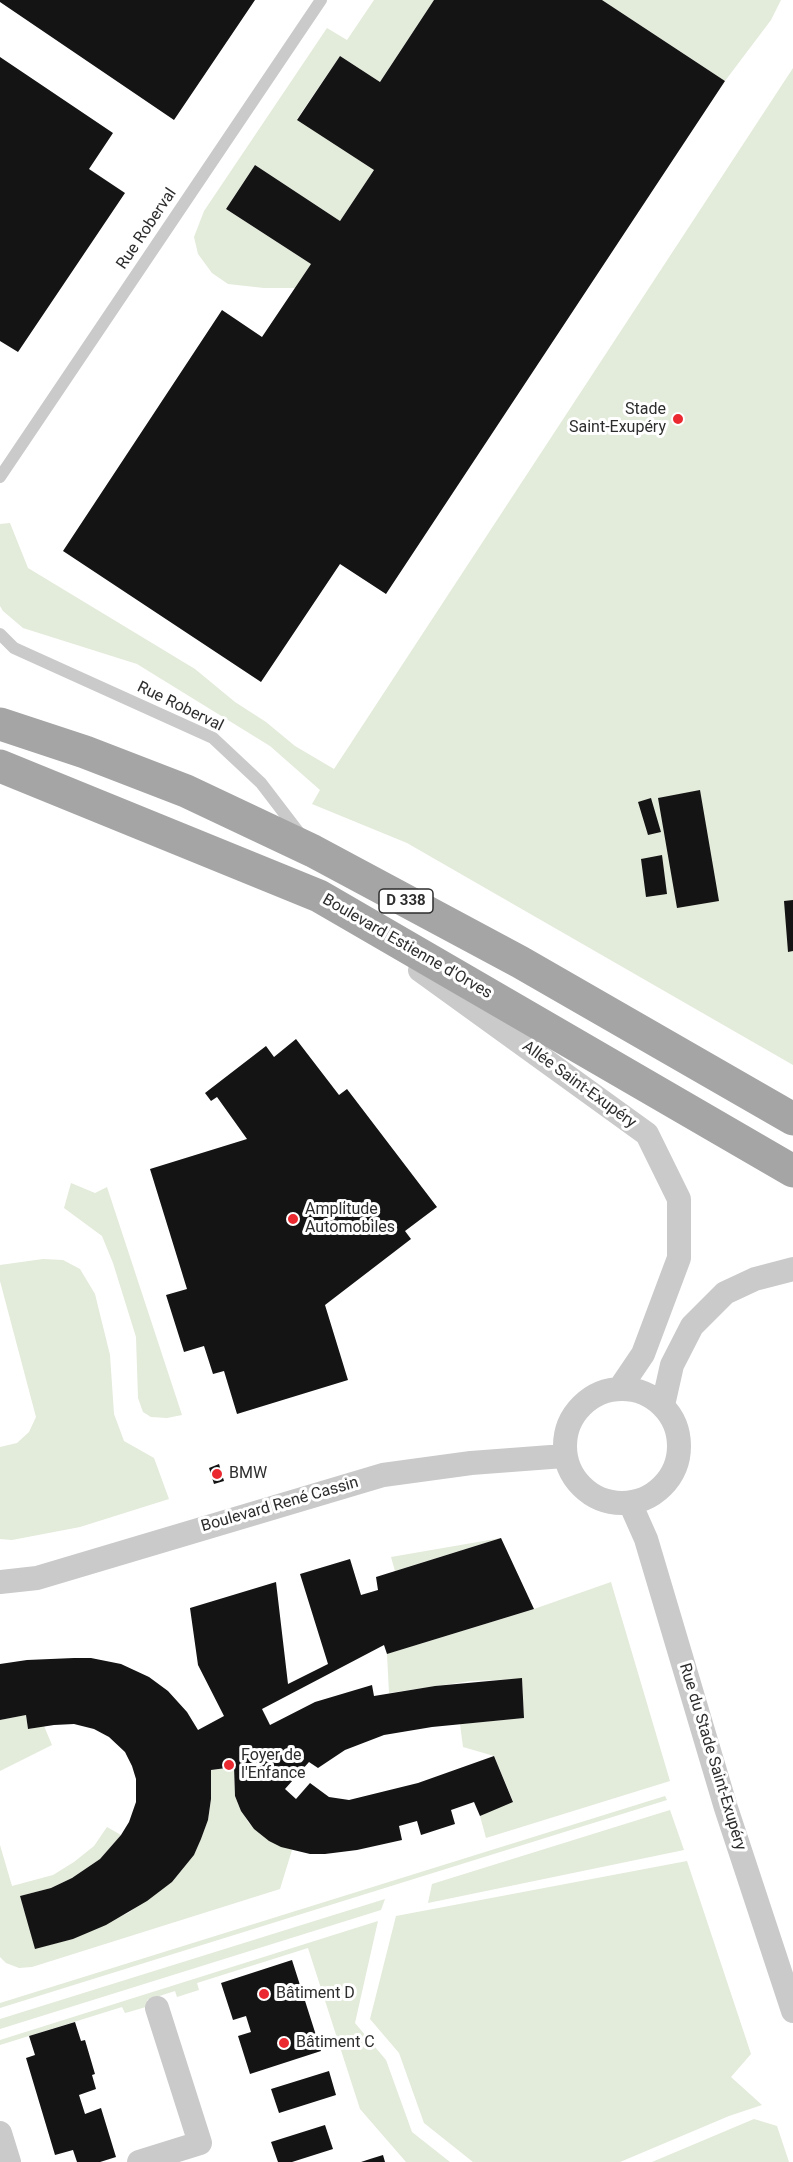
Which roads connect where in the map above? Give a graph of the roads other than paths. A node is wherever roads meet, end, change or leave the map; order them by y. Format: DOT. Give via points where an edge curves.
graph roads {
  1 [pos="321,0"];
  2 [pos="0,477"];
  3 [pos="0,634"];
  4 [pos="0,724"];
  5 [pos="0,766"];
  6 [pos="313,852"];
  7 [pos="318,896"];
  8 [pos="793,1119"];
  9 [pos="793,1171"];
  10 [pos="793,1269"];
  11 [pos="620,1388"];
  12 [pos="663,1405"];
  13 [pos="564,1456"];
  14 [pos="630,1503"];
  15 [pos="0,1582"];
  16 [pos="157,2008"];
  17 [pos="793,2011"];
  18 [pos="0,2133"];
  19 [pos="9,2162"];
  20 [pos="139,2162"];
  1 -- 2 [label="lane, Rue Roberval"];
  3 -- 6 [label="lane, Rue Roberval" via="14,648 213,738 261,783"];
  4 -- 6 [label="main road, D 338" via="186,791"];
  5 -- 7 [label="main road, Boulevard Estienne d'Orves / D 338"];
  6 -- 8 [label="main road, D 338" via="520,962"];
  7 -- 9 [label="main road, Boulevard Estienne d'Orves / D 338"];
  7 -- 11 [label="street, Allée Saint-Exupéry" via="647,1134 679,1199 679,1258 643,1354"];
  10 -- 12 [label="street" via="755,1279 725,1293 692,1326 672,1365"];
  11 -- 12 [label="street" via="636,1390"];
  11 -- 13 [label="street" via="600,1392 583,1402 564,1436"];
  12 -- 14 [label="street" via="675,1424 680,1445 676,1465 666,1483 650,1497"];
  13 -- 14 [label="street" via="572,1477 588,1493 608,1502"];
  13 -- 15 [label="street, Boulevard René Cassin" via="383,1475 37,1578"];
  14 -- 17 [label="street, Rue du Stade Saint-Exupéry" via="646,1539 721,1790"];
  16 -- 20 [label="street" via="200,2143"];
  18 -- 19 [label="street"];
}
